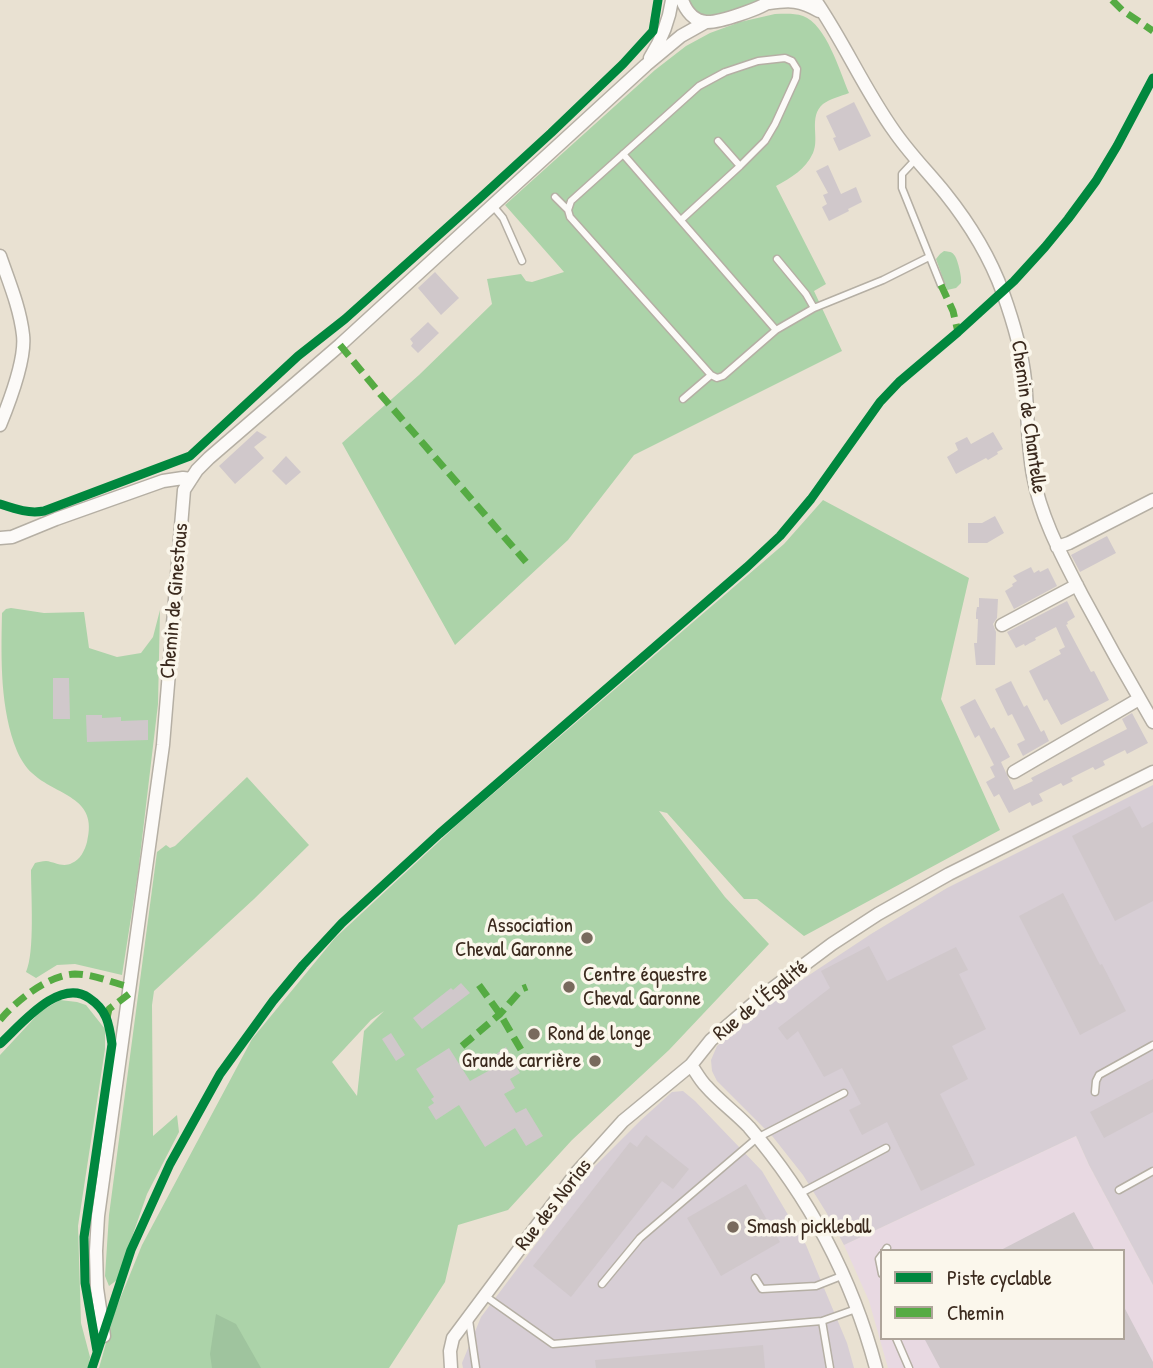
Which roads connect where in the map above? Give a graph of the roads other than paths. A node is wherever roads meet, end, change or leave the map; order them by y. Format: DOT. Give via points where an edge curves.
graph roads {
  1 [pos="672,0"];
  2 [pos="682,0"];
  3 [pos="815,0"];
  4 [pos="770,1"];
  5 [pos="823,13"];
  6 [pos="706,22"];
  7 [pos="646,65"];
  8 [pos="718,141"];
  9 [pos="623,155"];
  10 [pos="916,159"];
  11 [pos="740,166"];
  12 [pos="555,197"];
  13 [pos="493,206"];
  14 [pos="568,210"];
  15 [pos="681,220"];
  16 [pos="0,256"];
  17 [pos="929,257"];
  18 [pos="777,259"];
  19 [pos="522,261"];
  20 [pos="941,285"];
  21 [pos="814,308"];
  22 [pos="776,330"];
  23 [pos="711,375"];
  24 [pos="682,399"];
  25 [pos="0,425"];
  26 [pos="191,479"];
  27 [pos="1153,500"];
  28 [pos="0,538"];
  29 [pos="1057,547"];
  30 [pos="1077,585"];
  31 [pos="1002,625"];
  32 [pos="1139,699"];
  33 [pos="1153,723"];
  34 [pos="1014,772"];
  35 [pos="1153,772"];
  36 [pos="1153,1045"];
  37 [pos="691,1065"];
  38 [pos="1095,1092"];
  39 [pos="844,1093"];
  40 [pos="757,1138"];
  41 [pos="886,1148"];
  42 [pos="1153,1171"];
  43 [pos="1119,1190"];
  44 [pos="799,1194"];
  45 [pos="844,1275"];
  46 [pos="755,1278"];
  47 [pos="602,1284"];
  48 [pos="485,1296"];
  49 [pos="858,1309"];
  50 [pos="468,1318"];
  51 [pos="822,1321"];
  52 [pos="104,1336"];
  53 [pos="897,1340"];
  54 [pos="452,1368"];
  55 [pos="476,1368"];
  56 [pos="830,1368"];
  57 [pos="876,1368"];
  58 [pos="909,1368"];
  1 -- 7 [label="street, Chemin de Ginestous" via="661,40"];
  2 -- 6 [label="street" via="692,17"];
  3 -- 5 [label="street, Chemin de Chantelle"];
  4 -- 5 [label="street" via="797,1"];
  4 -- 6 [label="street, Chemin de Ginestous"];
  5 -- 10 [label="street, Chemin de Chantelle" via="877,107"];
  6 -- 7 [label="street, Chemin de Ginestous"];
  7 -- 13 [label="street, Chemin de Ginestous"];
  8 -- 11 [label="lane"];
  9 -- 11 [label="lane" via="699,86 725,72 768,60 792,61 796,78 775,124"];
  9 -- 14 [label="lane" via="571,201"];
  9 -- 15 [label="lane"];
  10 -- 17 [label="lane" via="902,174 902,188"];
  10 -- 29 [label="street, Chemin de Chantelle" via="970,227 1003,291 1024,378 1033,478"];
  11 -- 15 [label="lane"];
  12 -- 14 [label="lane"];
  13 -- 19 [label="lane"];
  13 -- 26 [label="street, Chemin de Ginestous" via="209,458"];
  14 -- 23 [label="lane"];
  15 -- 22 [label="lane"];
  16 -- 25 [label="street" via="24,337"];
  17 -- 20 [label="lane"];
  17 -- 21 [label="lane"];
  18 -- 21 [label="lane"];
  21 -- 22 [label="lane"];
  22 -- 23 [label="lane" via="723,376"];
  23 -- 24 [label="lane"];
  26 -- 28 [label="street" via="163,481"];
  26 -- 52 [label="street, Chemin de Ginestous" via="184,490 163,745 98,1216 97,1289"];
  27 -- 29 [label="street"];
  29 -- 30 [label="street, Chemin de Chantelle"];
  30 -- 31 [label="street"];
  30 -- 32 [label="street, Chemin de Chantelle"];
  32 -- 33 [label="street, Chemin de Chantelle"];
  32 -- 34 [label="street"];
  35 -- 37 [label="street, Rue de l'Égalité" via="878,914 761,997 710,1040"];
  36 -- 38 [label="lane" via="1099,1075"];
  37 -- 40 [label="street"];
  37 -- 48 [label="street, Rue des Norias" via="623,1121 577,1172"];
  39 -- 40 [label="lane"];
  40 -- 44 [label="street"];
  40 -- 47 [label="lane" via="640,1238"];
  41 -- 44 [label="lane"];
  42 -- 43 [label="lane"];
  44 -- 45 [label="street"];
  45 -- 46 [label="lane" via="816,1286 762,1289"];
  45 -- 49 [label="street"];
  48 -- 50 [label="street, Rue des Norias"];
  48 -- 51 [label="lane" via="553,1345"];
  49 -- 51 [label="lane"];
  49 -- 57 [label="street"];
  50 -- 54 [label="street, Rue des Norias" via="453,1338"];
  50 -- 55 [label="lane"];
  51 -- 56 [label="lane"];
  53 -- 58 [label="lane"];
}
